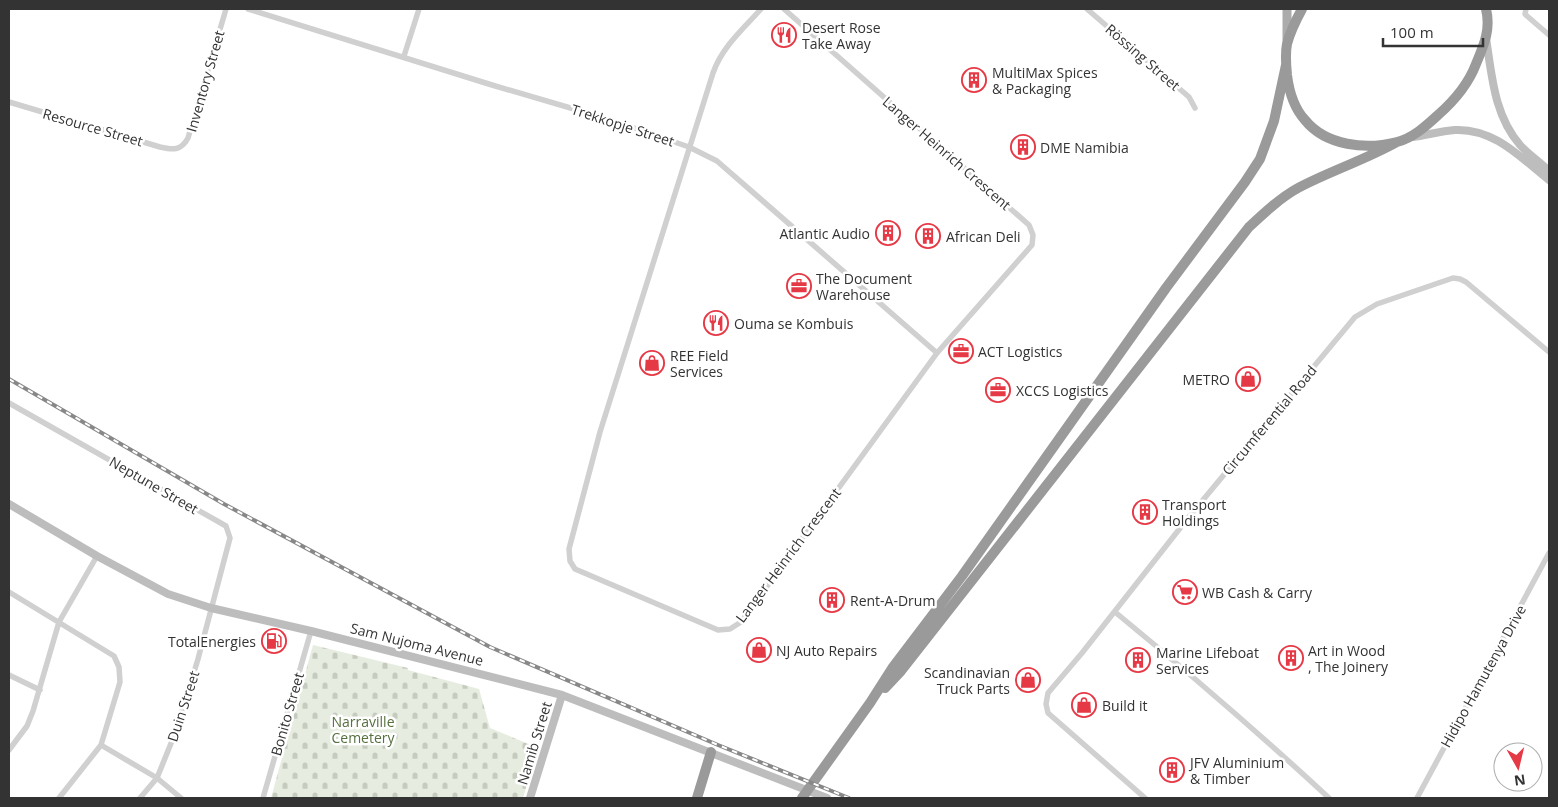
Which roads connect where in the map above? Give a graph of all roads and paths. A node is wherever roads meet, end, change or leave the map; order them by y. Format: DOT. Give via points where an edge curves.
graph roads {
  1 [pos="226,9"];
  2 [pos="248,9"];
  3 [pos="419,9"];
  4 [pos="761,9"];
  5 [pos="784,9"];
  6 [pos="1087,9"];
  7 [pos="1287,9"];
  8 [pos="1302,9"];
  9 [pos="1526,11"];
  10 [pos="1488,12"];
  11 [pos="1549,35"];
  12 [pos="1486,38"];
  13 [pos="1287,45"];
  14 [pos="404,56"];
  15 [pos="1286,65"];
  16 [pos="9,102"];
  17 [pos="1196,108"];
  18 [pos="1410,138"];
  19 [pos="1397,142"];
  20 [pos="689,147"];
  21 [pos="177,149"];
  22 [pos="1549,171"];
  23 [pos="1549,180"];
  24 [pos="1549,352"];
  25 [pos="937,353"];
  26 [pos="9,403"];
  27 [pos="9,504"];
  28 [pos="1549,553"];
  29 [pos="97,556"];
  30 [pos="9,592"];
  31 [pos="211,608"];
  32 [pos="1115,612"];
  33 [pos="59,622"];
  34 [pos="311,630"];
  35 [pos="9,675"];
  36 [pos="40,690"];
  37 [pos="562,695"];
  38 [pos="870,703"];
  39 [pos="101,745"];
  40 [pos="9,750"];
  41 [pos="711,752"];
  42 [pos="157,778"];
  43 [pos="59,798"];
  44 [pos="140,798"];
  45 [pos="181,798"];
  46 [pos="262,798"];
  47 [pos="530,798"];
  48 [pos="697,798"];
  49 [pos="802,798"];
  50 [pos="827,798"];
  51 [pos="1145,798"];
  52 [pos="1329,798"];
  53 [pos="1417,798"];
  1 -- 21 [label="street, Inventory Street" via="188,138"];
  2 -- 14 [label="street, Trekkopje Street"];
  3 -- 14 [label="street"];
  4 -- 20 [label="street, Langer Heinrich Crescent" via="718,59"];
  5 -- 25 [label="street, Langer Heinrich Crescent" via="1029,225 1032,244"];
  6 -- 17 [label="street, Rössing Street" via="1189,97"];
  7 -- 13 [label="main road"];
  8 -- 13 [label="highway"];
  9 -- 11 [label="street"];
  10 -- 12 [label="highway"];
  12 -- 18 [label="highway" via="1474,71 1461,92"];
  12 -- 22 [label="street" via="1502,118 1522,147"];
  13 -- 15 [label="highway"];
  14 -- 20 [label="street, Trekkopje Street" via="608,118"];
  15 -- 19 [label="highway" via="1292,100 1305,121 1323,135 1360,146"];
  15 -- 38 [label="highway" via="1274,122 1260,159"];
  16 -- 21 [label="street, Resource Street" via="160,147"];
  18 -- 19 [label="highway"];
  18 -- 23 [label="street" via="1453,130 1480,133 1500,141"];
  19 -- 38 [label="highway" via="1297,188 1250,227 901,671"];
  20 -- 25 [label="street, Trekkopje Street" via="717,161"];
  20 -- 25 [label="street, Langer Heinrich Crescent" via="600,432 569,549 575,569 718,630 730,629 741,622"];
  24 -- 32 [label="street, Circumferential Road" via="1460,279 1453,278 1377,304 1355,318 1188,518"];
  26 -- 31 [label="street, Neptune Street" via="226,526 230,538"];
  27 -- 29 [label="street, Sam Nujoma Avenue"];
  28 -- 53 [label="street, Hidipo Hamutenya Drive"];
  29 -- 31 [label="street, Sam Nujoma Avenue" via="168,594"];
  29 -- 33 [label="street"];
  30 -- 33 [label="street"];
  31 -- 34 [label="street, Sam Nujoma Avenue"];
  31 -- 42 [label="street, Duin Street" via="176,731"];
  32 -- 51 [label="street, Circumferential Road" via="1048,693 1046,704 1048,713"];
  32 -- 52 [label="street"];
  33 -- 36 [label="street"];
  33 -- 39 [label="street" via="114,656 119,667 120,682"];
  34 -- 37 [label="street, Sam Nujoma Avenue"];
  34 -- 46 [label="street, Bonito Street"];
  35 -- 36 [label="street"];
  36 -- 40 [label="street" via="27,726"];
  37 -- 41 [label="street, Sam Nujoma Avenue"];
  37 -- 47 [label="street, Namib Street"];
  38 -- 49 [label="highway"];
  39 -- 42 [label="street"];
  39 -- 43 [label="street"];
  41 -- 48 [label="highway"];
  41 -- 50 [label="street, Sam Nujoma Avenue"];
  42 -- 44 [label="street, Duin Street"];
  42 -- 45 [label="street"];
}
